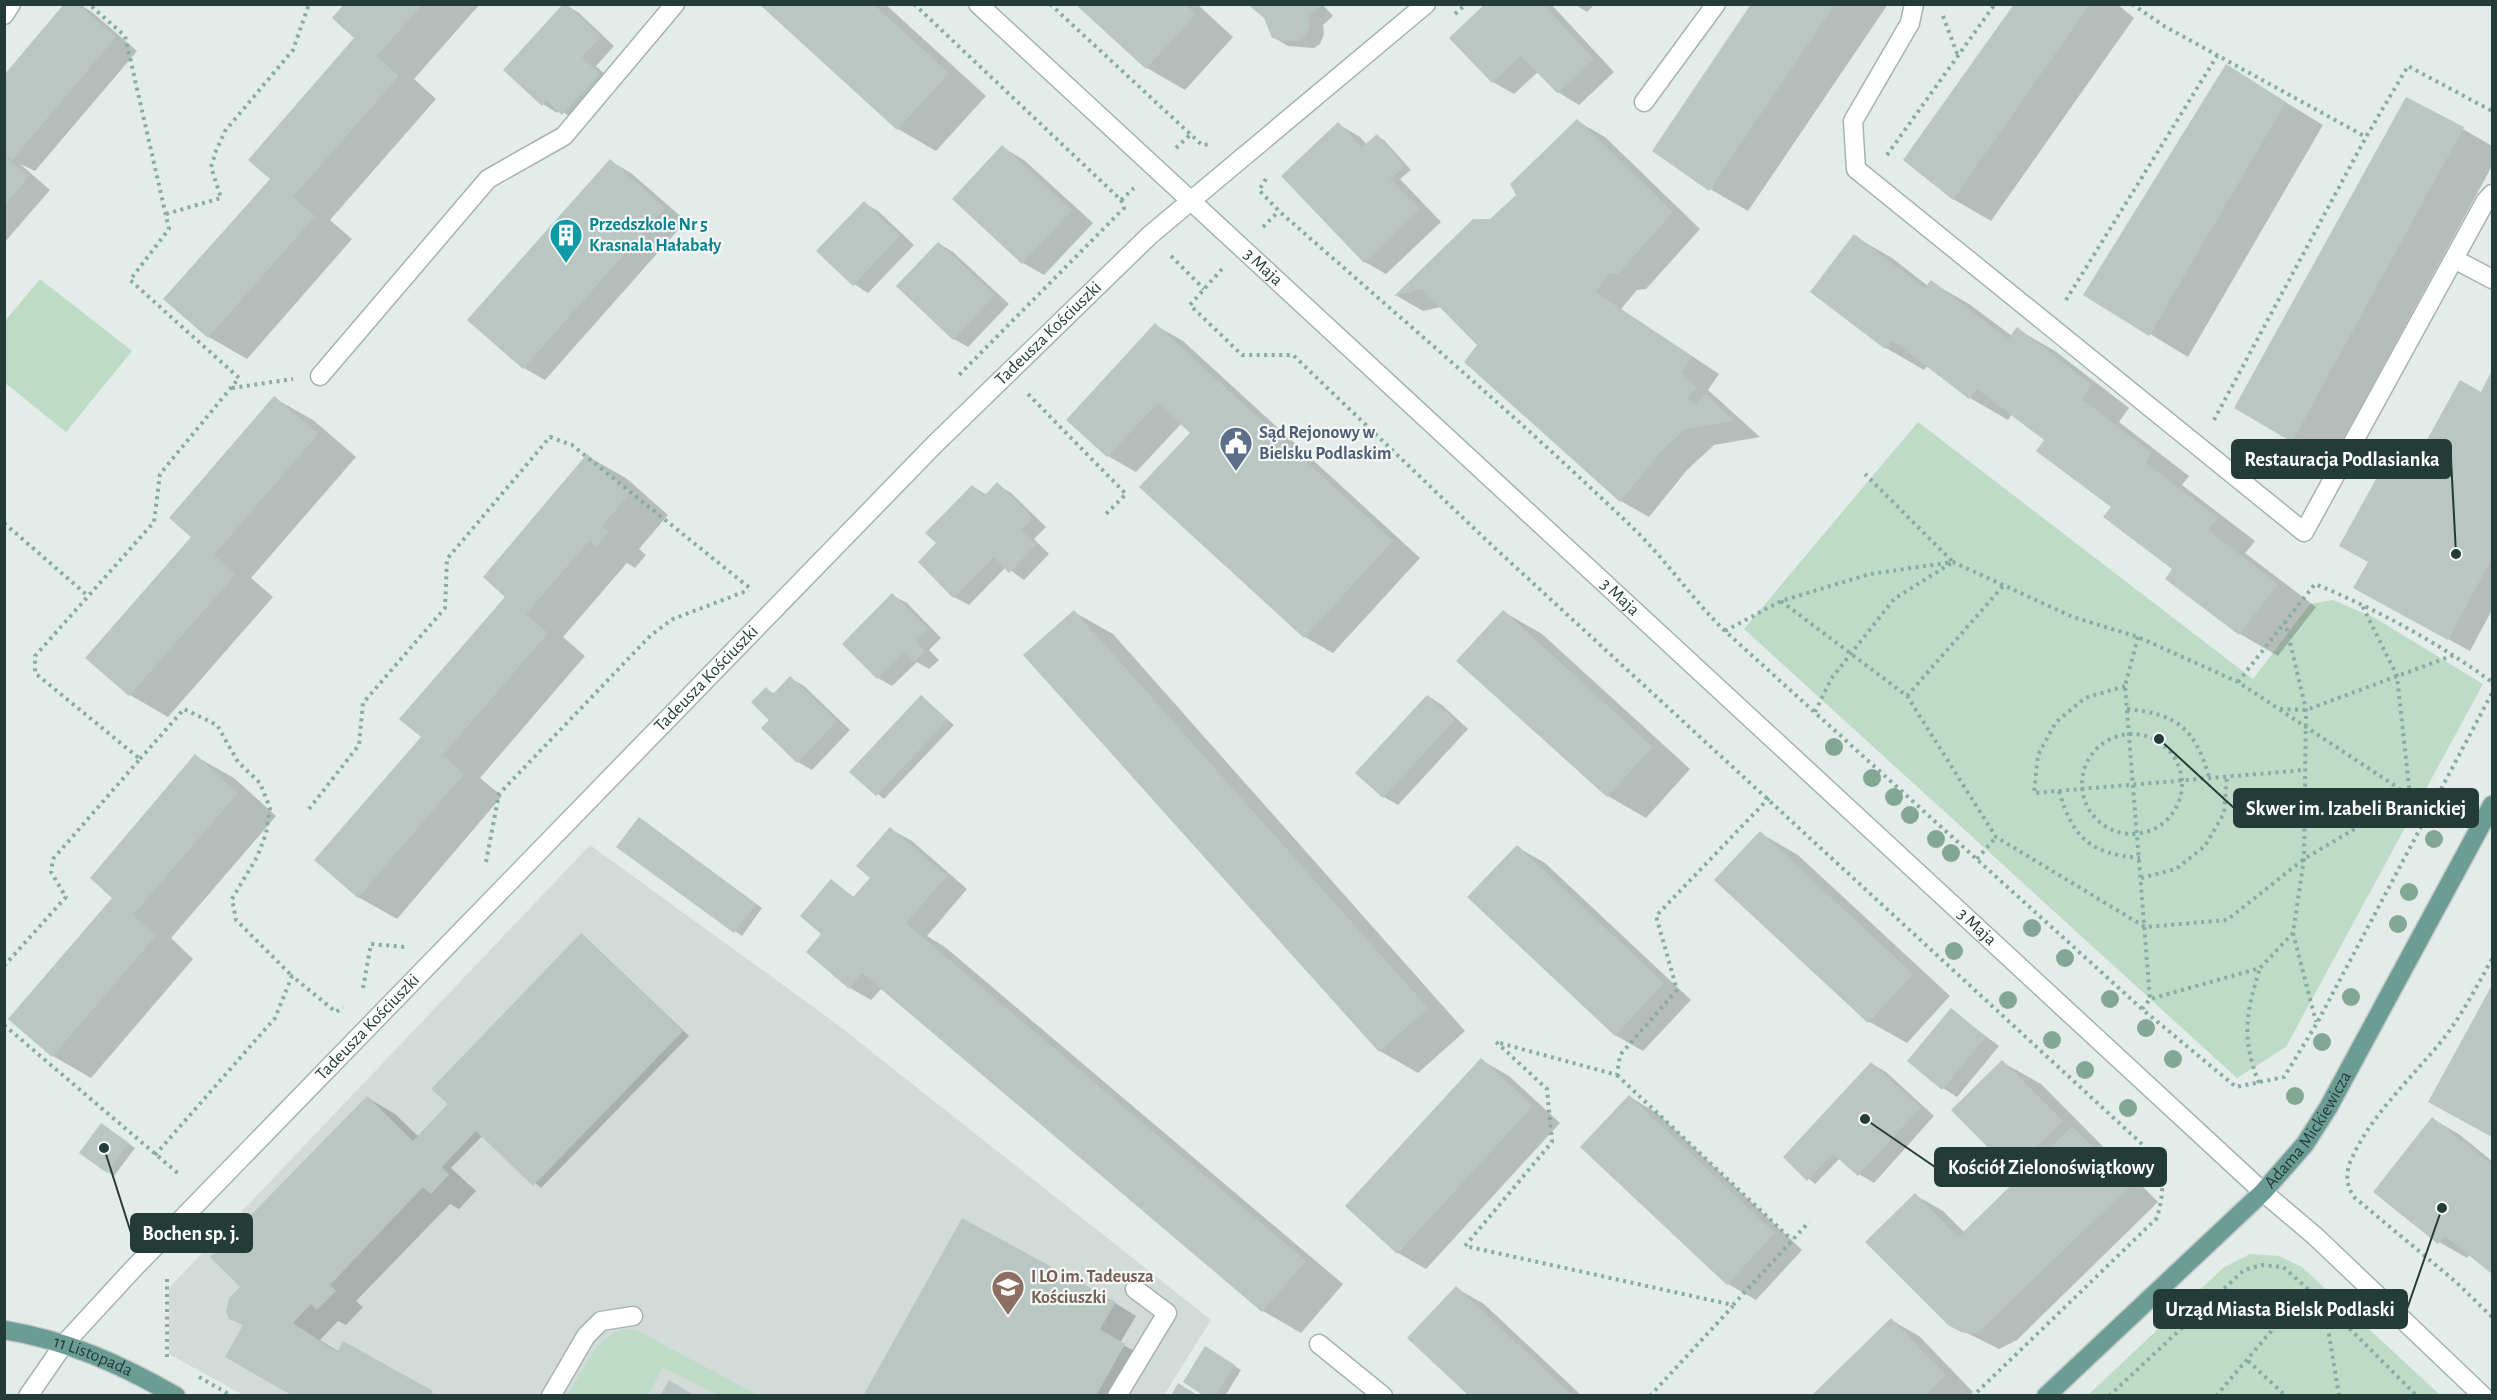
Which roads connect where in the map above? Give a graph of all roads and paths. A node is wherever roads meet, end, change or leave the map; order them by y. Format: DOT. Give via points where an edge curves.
graph roads {
  1 [pos="11,4"];
  2 [pos="89,4"];
  3 [pos="309,4"];
  4 [pos="675,4"];
  5 [pos="914,4"];
  6 [pos="978,4"];
  7 [pos="1050,4"];
  8 [pos="1426,4"];
  9 [pos="1466,4"];
  10 [pos="1716,4"];
  11 [pos="1914,4"];
  12 [pos="1995,4"];
  13 [pos="2132,4"];
  14 [pos="4,15"];
  15 [pos="1942,15"];
  16 [pos="1448,20"];
  17 [pos="1958,56"];
  18 [pos="2217,56"];
  19 [pos="1644,102"];
  20 [pos="2493,111"];
  21 [pos="2366,137"];
  22 [pos="1238,164"];
  23 [pos="1269,176"];
  24 [pos="1869,180"];
  25 [pos="1260,190"];
  26 [pos="2493,194"];
  27 [pos="1189,202"];
  28 [pos="1279,211"];
  29 [pos="166,214"];
  30 [pos="1241,249"];
  31 [pos="2454,259"];
  32 [pos="2493,279"];
  33 [pos="2073,290"];
  34 [pos="1009,374"];
  35 [pos="320,376"];
  36 [pos="951,383"];
  37 [pos="231,388"];
  38 [pos="2199,447"];
  39 [pos="1865,474"];
  40 [pos="1103,517"];
  41 [pos="4,524"];
  42 [pos="1953,562"];
  43 [pos="760,581"];
  44 [pos="2004,586"];
  45 [pos="751,589"];
  46 [pos="88,596"];
  47 [pos="1781,601"];
  48 [pos="2361,603"];
  49 [pos="2285,621"];
  50 [pos="1725,631"];
  51 [pos="2138,637"];
  52 [pos="1851,654"];
  53 [pos="2455,655"];
  54 [pos="2397,676"];
  55 [pos="2238,682"];
  56 [pos="2493,682"];
  57 [pos="2125,686"];
  58 [pos="2493,693"];
  59 [pos="1907,696"];
  60 [pos="2127,709"];
  61 [pos="2279,709"];
  62 [pos="2306,710"];
  63 [pos="1815,712"];
  64 [pos="2305,726"];
  65 [pos="2129,733"];
  66 [pos="140,759"];
  67 [pos="2305,770"];
  68 [pos="2228,775"];
  69 [pos="2209,777"];
  70 [pos="2182,779"];
  71 [pos="2133,783"];
  72 [pos="2082,789"];
  73 [pos="2059,790"];
  74 [pos="2410,796"];
  75 [pos="1769,798"];
  76 [pos="2493,805"];
  77 [pos="309,809"];
  78 [pos="2430,809"];
  79 [pos="2138,834"];
  80 [pos="1996,837"];
  81 [pos="2140,858"];
  82 [pos="1977,859"];
  83 [pos="2304,860"];
  84 [pos="485,865"];
  85 [pos="2141,878"];
  86 [pos="2145,927"];
  87 [pos="2293,933"];
  88 [pos="407,947"];
  89 [pos="2493,959"];
  90 [pos="4,966"];
  91 [pos="2260,968"];
  92 [pos="292,976"];
  93 [pos="363,990"];
  94 [pos="2150,999"];
  95 [pos="345,1005"];
  96 [pos="2142,1009"];
  97 [pos="2317,1023"];
  98 [pos="4,1025"];
  99 [pos="1617,1075"];
  100 [pos="2259,1083"];
  101 [pos="155,1155"];
  102 [pos="182,1174"];
  103 [pos="2263,1192"];
  104 [pos="1809,1222"];
  105 [pos="1792,1240"];
  106 [pos="174,1271"];
  107 [pos="1135,1289"];
  108 [pos="2307,1289"];
  109 [pos="2324,1303"];
  110 [pos="1733,1305"];
  111 [pos="633,1316"];
  112 [pos="2493,1317"];
  113 [pos="4,1330"];
  114 [pos="64,1344"];
  115 [pos="1319,1344"];
  116 [pos="2248,1361"];
  117 [pos="4,1363"];
  118 [pos="176,1363"];
  119 [pos="4,1370"];
  120 [pos="195,1374"];
  121 [pos="28,1395"];
  122 [pos="176,1395"];
  123 [pos="231,1395"];
  124 [pos="551,1395"];
  125 [pos="1117,1395"];
  126 [pos="1383,1395"];
  127 [pos="1650,1395"];
  128 [pos="1973,1395"];
  129 [pos="2046,1395"];
  130 [pos="2109,1395"];
  131 [pos="2216,1395"];
  132 [pos="2286,1395"];
  133 [pos="2339,1395"];
  134 [pos="2417,1395"];
  135 [pos="2483,1395"];
  1 -- 14 [label="street"];
  2 -- 29 [label="path" via="125,36"];
  3 -- 29 [label="path" via="292,50 225,131 211,167 221,198"];
  4 -- 35 [label="street" via="564,136 488,179"];
  5 -- 36 [label="path" via="1121,200 1124,208"];
  6 -- 27 [label="street, 3 Maja"];
  7 -- 22 [label="path" via="1202,145 1218,143"];
  8 -- 22 [label="street, Tadeusza Kościuszki"];
  9 -- 16 [label="path"];
  10 -- 19 [label="street"];
  11 -- 24 [label="street" via="1910,23 1853,121 1856,169"];
  12 -- 17 [label="path"];
  13 -- 18 [label="path"];
  15 -- 17 [label="path"];
  17 -- 24 [label="path"];
  18 -- 21 [label="path"];
  18 -- 33 [label="path"];
  20 -- 21 [label="path" via="2408,66"];
  21 -- 38 [label="path"];
  22 -- 25 [label="path"];
  22 -- 27 [label="street, Tadeusza Kościuszki"];
  23 -- 25 [label="path"];
  24 -- 38 [label="street"];
  25 -- 28 [label="path"];
  26 -- 31 [label="street"];
  27 -- 30 [label="street, 3 Maja"];
  27 -- 34 [label="street, Tadeusza Kościuszki" via="1150,235"];
  28 -- 30 [label="path"];
  28 -- 50 [label="path" via="1552,452 1657,553 1698,605"];
  29 -- 37 [label="path" via="170,229 130,280 239,378"];
  30 -- 75 [label="path" via="1190,305 1242,355 1293,355 1484,538"];
  30 -- 103 [label="street, 3 Maja"];
  31 -- 32 [label="street"];
  31 -- 38 [label="street" via="2304,532"];
  34 -- 40 [label="path" via="1126,494"];
  34 -- 114 [label="street, Tadeusza Kościuszki" via="934,445 168,1232"];
  35 -- 37 [label="path"];
  37 -- 46 [label="path" via="160,474 154,522"];
  39 -- 42 [label="path"];
  41 -- 46 [label="path"];
  42 -- 44 [label="path"];
  42 -- 47 [label="path" via="1870,574"];
  42 -- 52 [label="path" via="1894,599"];
  43 -- 45 [label="path"];
  44 -- 51 [label="path" via="2073,617"];
  44 -- 59 [label="path"];
  45 -- 77 [label="path" via="572,445 550,437 447,559 445,608 363,703 359,745"];
  45 -- 84 [label="path" via="674,619 651,635 499,794"];
  46 -- 66 [label="path" via="35,656 35,673"];
  47 -- 50 [label="path"];
  47 -- 52 [label="path"];
  48 -- 49 [label="path" via="2315,584"];
  48 -- 53 [label="path"];
  48 -- 54 [label="path"];
  49 -- 55 [label="path"];
  49 -- 62 [label="path"];
  50 -- 63 [label="path"];
  51 -- 55 [label="path"];
  51 -- 57 [label="path"];
  52 -- 59 [label="path"];
  52 -- 63 [label="path" via="1831,679"];
  53 -- 54 [label="path"];
  53 -- 56 [label="path"];
  54 -- 62 [label="path"];
  54 -- 74 [label="path"];
  55 -- 61 [label="path"];
  57 -- 60 [label="path"];
  57 -- 73 [label="path" via="2085,698 2056,722 2038,755 2034,793"];
  58 -- 78 [label="path"];
  59 -- 80 [label="path"];
  60 -- 65 [label="path"];
  60 -- 69 [label="path" via="2156,711 2182,726 2201,748"];
  61 -- 62 [label="path"];
  61 -- 64 [label="path"];
  62 -- 64 [label="path"];
  63 -- 82 [label="path"];
  64 -- 67 [label="path"];
  64 -- 74 [label="path"];
  65 -- 70 [label="path" via="2164,745 2177,760"];
  65 -- 71 [label="path"];
  65 -- 72 [label="path" via="2108,739 2094,751 2084,769"];
  66 -- 90 [label="path" via="53,859 51,872 66,897"];
  66 -- 92 [label="path" via="184,709 217,725 237,762 260,783 270,808 266,834 232,899 236,920"];
  67 -- 68 [label="path"];
  67 -- 83 [label="path"];
  68 -- 69 [label="path"];
  68 -- 85 [label="path" via="2224,813 2205,846 2176,869"];
  69 -- 70 [label="path"];
  70 -- 71 [label="path"];
  70 -- 79 [label="path" via="2180,799 2171,816 2156,828"];
  71 -- 72 [label="path"];
  71 -- 79 [label="path"];
  72 -- 73 [label="path"];
  72 -- 79 [label="path" via="2087,807 2100,823 2117,832"];
  73 -- 81 [label="path" via="2067,819 2086,841 2112,856"];
  74 -- 78 [label="path"];
  74 -- 83 [label="path"];
  75 -- 99 [label="path" via="1656,916 1677,990 1620,1055"];
  75 -- 128 [label="path" via="2143,1145 2158,1165 2163,1193 2157,1218"];
  76 -- 103 [label="main road, Adama Mickiewicza" via="2328,1108 2305,1144"];
  78 -- 97 [label="path"];
  79 -- 81 [label="path"];
  80 -- 82 [label="path"];
  80 -- 86 [label="path"];
  81 -- 85 [label="path"];
  82 -- 96 [label="path"];
  83 -- 86 [label="path" via="2227,920"];
  83 -- 87 [label="path"];
  85 -- 86 [label="path"];
  86 -- 94 [label="path"];
  87 -- 91 [label="path"];
  87 -- 97 [label="path"];
  88 -- 93 [label="path" via="371,944"];
  89 -- 112 [label="path" via="2445,1037 2372,1126 2347,1173 2354,1197"];
  91 -- 94 [label="path"];
  91 -- 100 [label="path" via="2248,1007 2246,1032 2249,1057"];
  92 -- 95 [label="path" via="336,1012"];
  92 -- 101 [label="path" via="275,1018"];
  94 -- 96 [label="path"];
  96 -- 100 [label="path" via="2236,1087"];
  97 -- 100 [label="path" via="2284,1077"];
  98 -- 101 [label="path"];
  99 -- 105 [label="path"];
  99 -- 110 [label="path" via="1496,1042 1547,1089 1552,1142 1465,1246"];
  101 -- 102 [label="path"];
  103 -- 129 [label="main road, Adama Mickiewicza"];
  103 -- 135 [label="street, 3 Maja"];
  104 -- 105 [label="path"];
  105 -- 110 [label="path"];
  106 -- 118 [label="path" via="166,1280 167,1358"];
  107 -- 125 [label="street" via="1167,1313"];
  108 -- 109 [label="path"];
  108 -- 116 [label="path"];
  108 -- 130 [label="path" via="2283,1267 2262,1265 2244,1270"];
  109 -- 133 [label="path"];
  109 -- 134 [label="path"];
  110 -- 127 [label="path"];
  111 -- 124 [label="street" via="601,1321 586,1336"];
  113 -- 114 [label="main road, 11 Listopada"];
  114 -- 121 [label="street, Tadeusza Kościuszki"];
  114 -- 122 [label="main road, 11 Listopada" via="106,1358"];
  115 -- 126 [label="street"];
  116 -- 131 [label="path"];
  116 -- 132 [label="path"];
  117 -- 119 [label="path"];
  120 -- 123 [label="path"];
}
